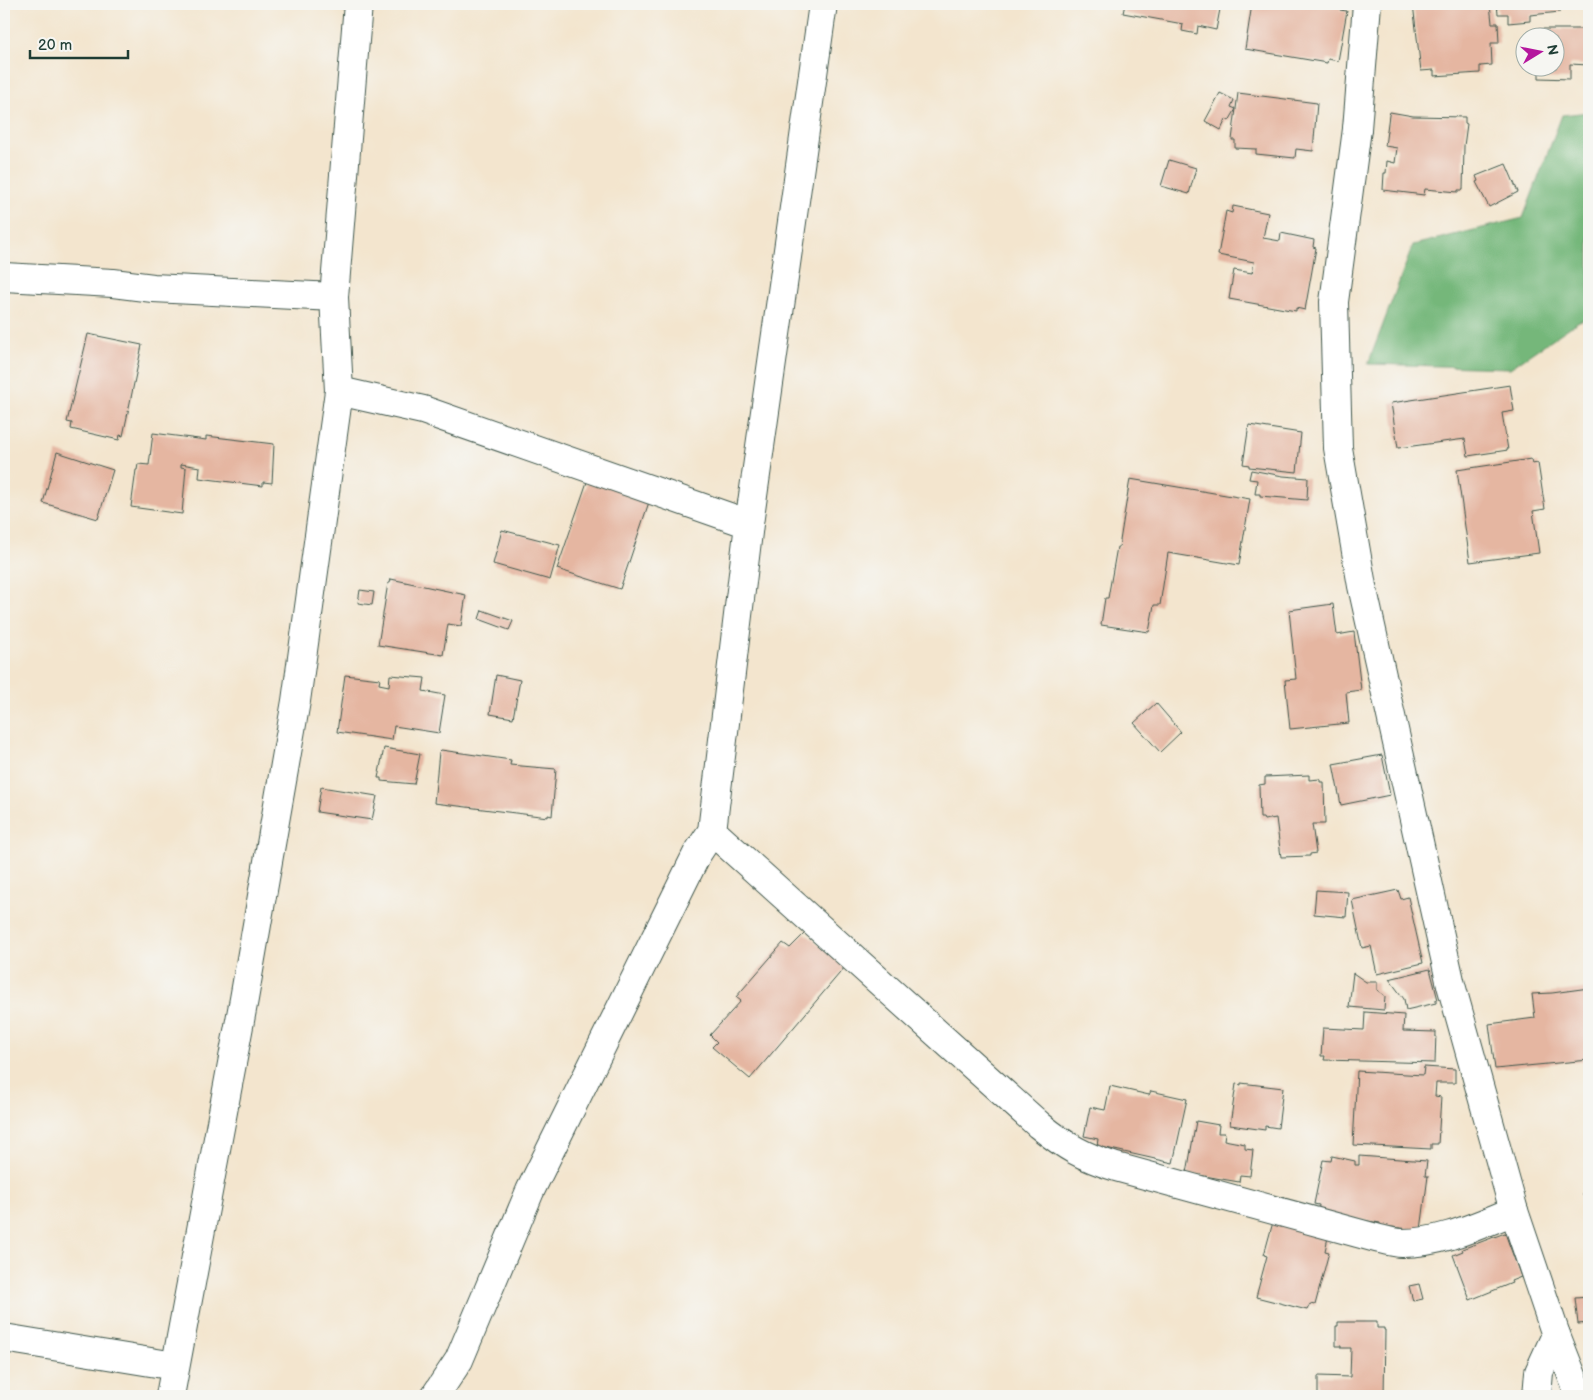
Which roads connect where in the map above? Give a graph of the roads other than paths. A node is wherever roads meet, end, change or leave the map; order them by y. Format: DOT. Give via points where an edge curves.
graph roads {
  1 [pos="358,4"];
  2 [pos="823,4"];
  3 [pos="1367,4"];
  4 [pos="4,277"];
  5 [pos="334,297"];
  6 [pos="339,391"];
  7 [pos="749,524"];
  8 [pos="712,831"];
  9 [pos="1514,1211"];
  10 [pos="1556,1335"];
  11 [pos="4,1338"];
  12 [pos="175,1366"];
  13 [pos="170,1396"];
  14 [pos="435,1396"];
  15 [pos="1537,1396"];
  16 [pos="1580,1396"];
  1 -- 5 [label="street"];
  2 -- 7 [label="street"];
  3 -- 9 [label="street" via="1357,128 1334,302 1338,448 1362,586 1451,985"];
  4 -- 5 [label="street"];
  5 -- 6 [label="street"];
  6 -- 7 [label="street" via="423,410"];
  6 -- 12 [label="street" via="296,702"];
  7 -- 8 [label="street"];
  8 -- 9 [label="street" via="1039,1125 1062,1144 1088,1158 1400,1243 1451,1235"];
  8 -- 14 [label="street" via="697,854 530,1191 459,1360"];
  9 -- 10 [label="street"];
  10 -- 15 [label="street" via="1539,1372"];
  10 -- 16 [label="street"];
  11 -- 12 [label="street"];
  12 -- 13 [label="street"];
}
